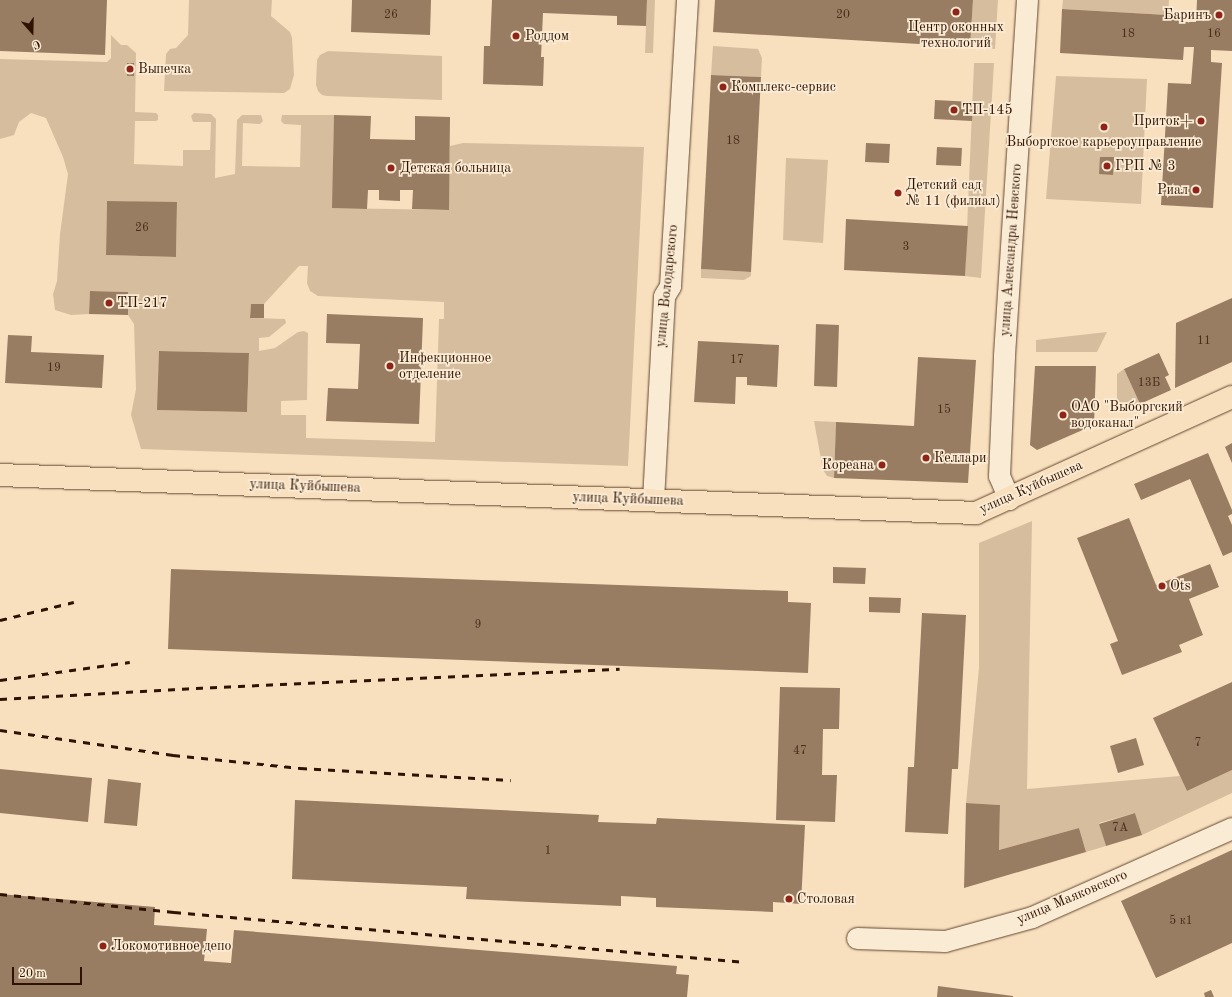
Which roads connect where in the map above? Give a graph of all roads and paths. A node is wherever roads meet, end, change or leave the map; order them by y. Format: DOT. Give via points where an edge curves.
graph roads {
  1 [pos="686,0"];
  2 [pos="1028,0"];
  3 [pos="1232,397"];
  4 [pos="0,475"];
  5 [pos="1009,499"];
  6 [pos="653,500"];
  7 [pos="1232,828"];
  8 [pos="857,938"];
  1 -- 6 [label="street, улица Володарского" via="670,286 664,296"];
  2 -- 5 [label="street, улица Александра Невского" via="1004,355 999,476"];
  3 -- 5 [label="main road, улица Куйбышева"];
  4 -- 6 [label="main road, улица Куйбышева"];
  5 -- 6 [label="main road, улица Куйбышева" via="976,512"];
  7 -- 8 [label="street, улица Маяковского" via="1032,917 945,940"];
}
